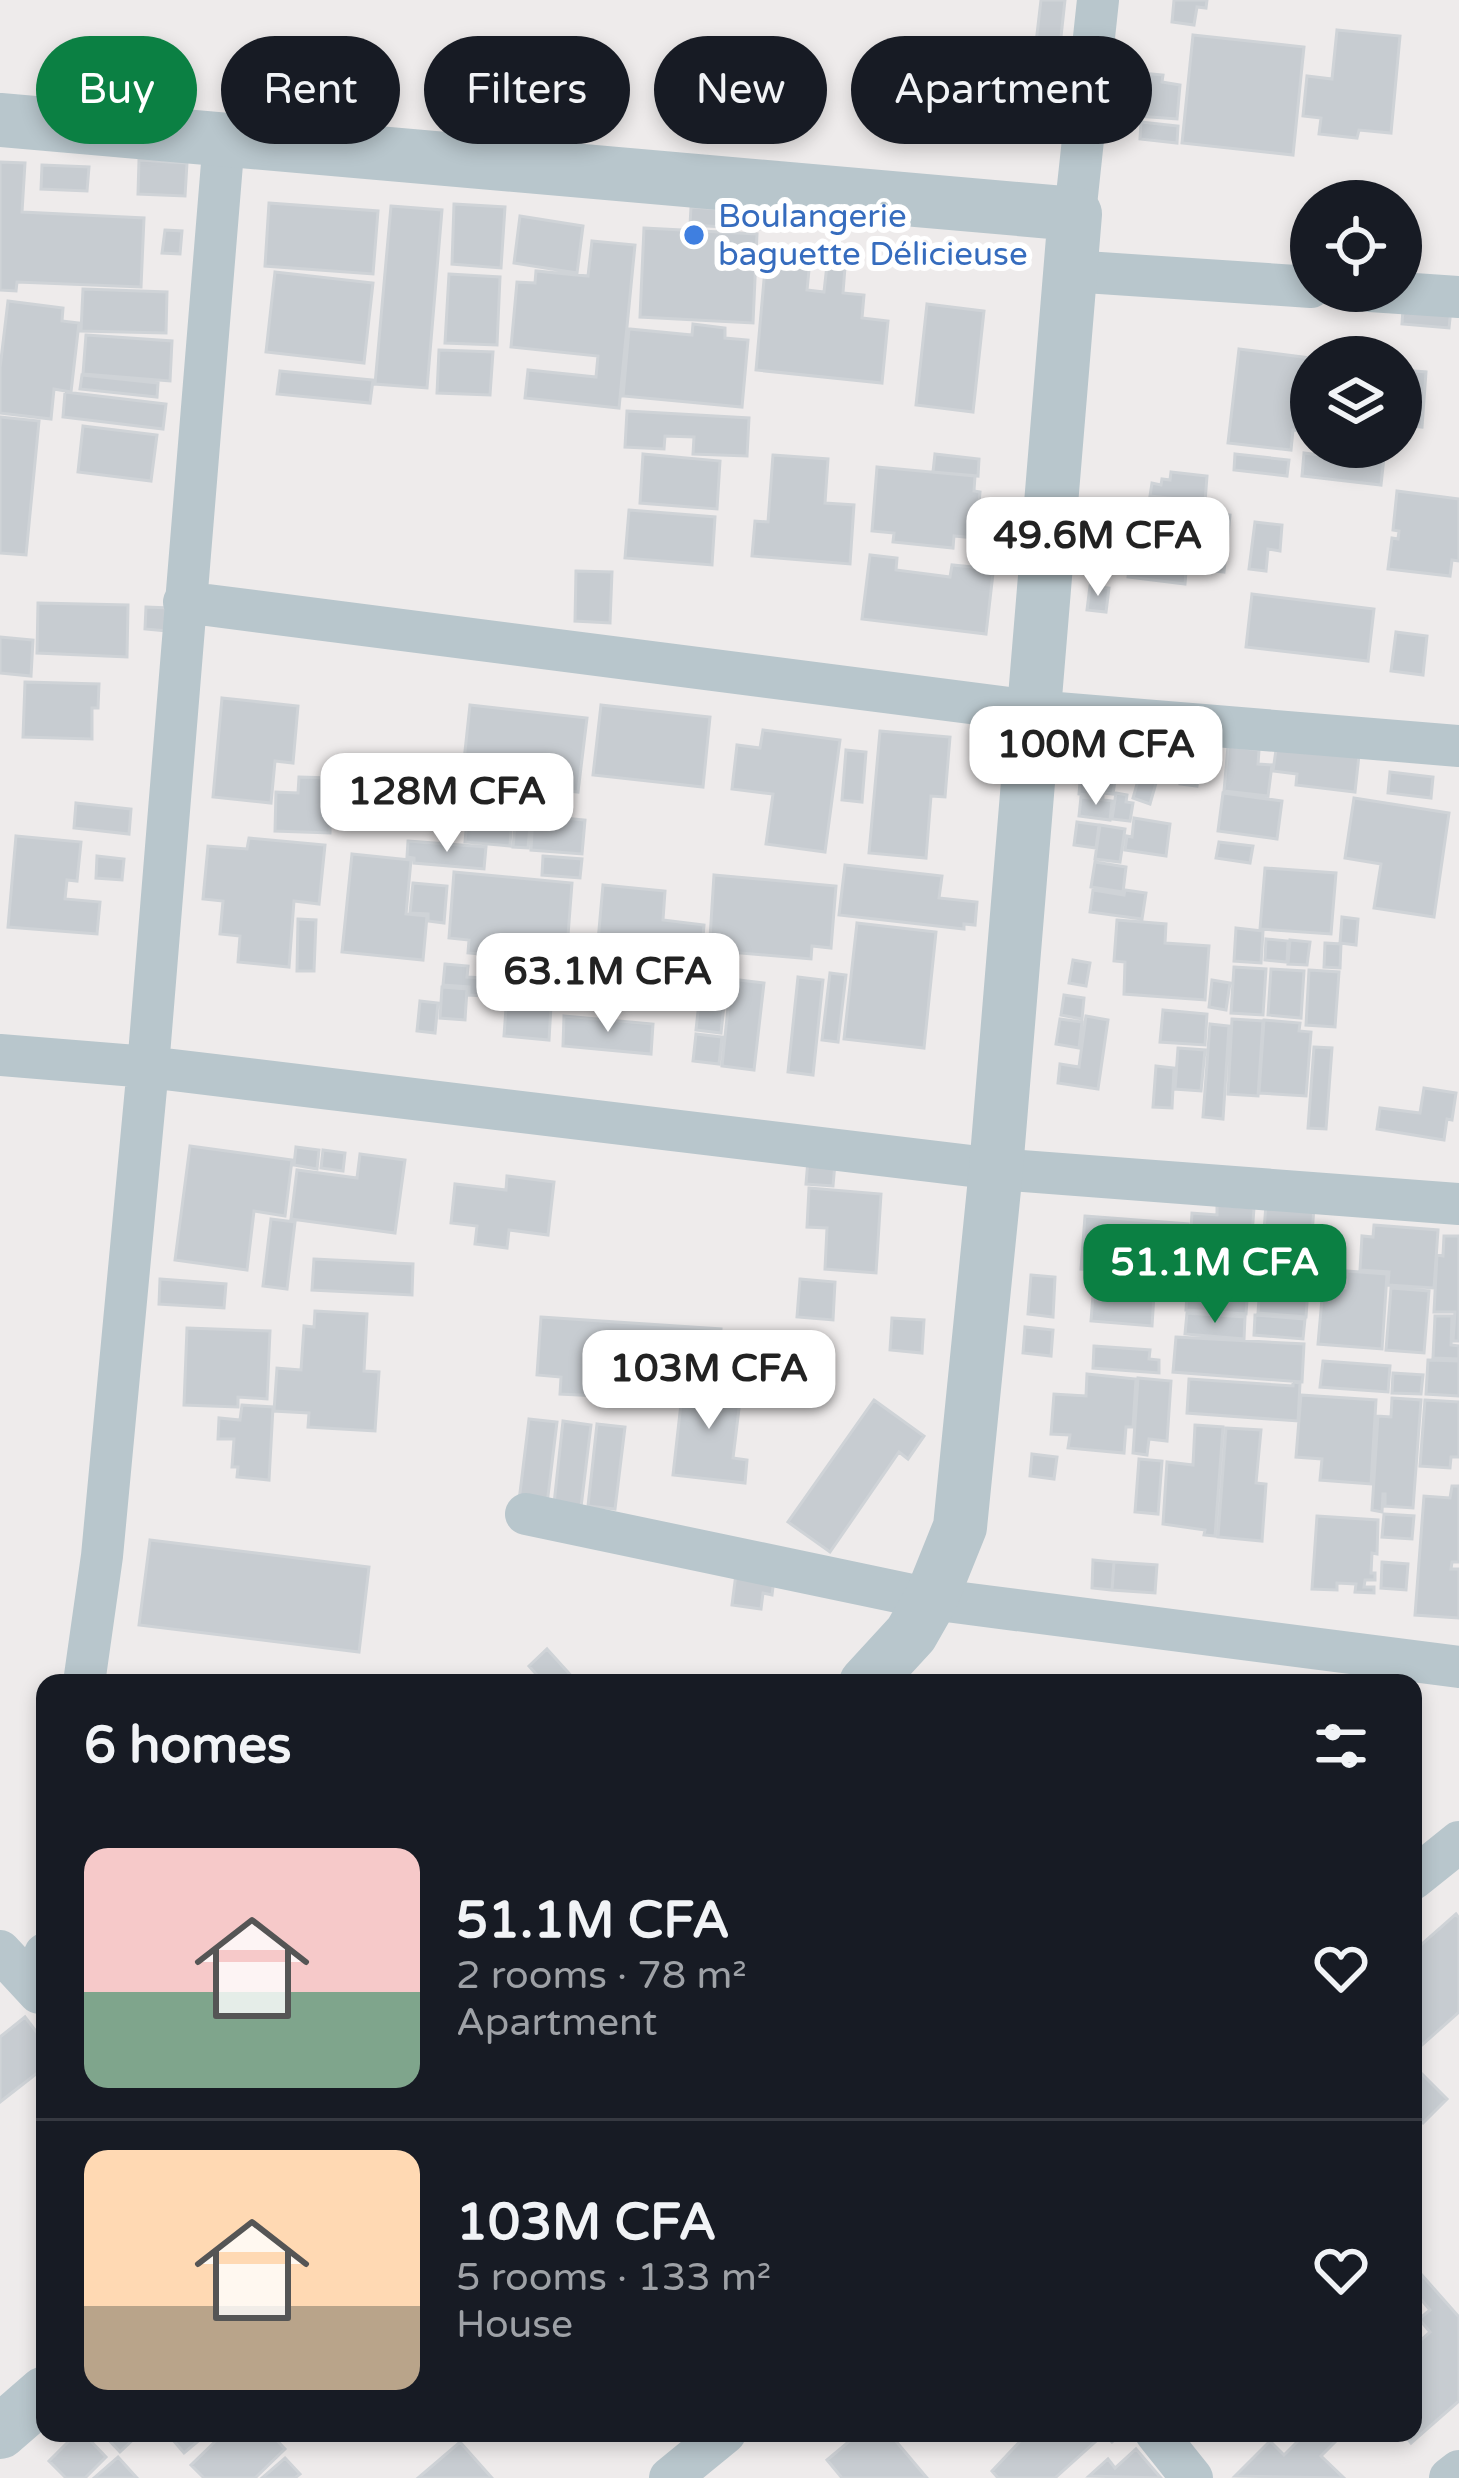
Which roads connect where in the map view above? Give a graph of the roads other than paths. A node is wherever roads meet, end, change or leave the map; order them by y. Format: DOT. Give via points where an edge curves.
graph roads {
  1 [pos="1098,0"];
  2 [pos="0,120"];
  3 [pos="221,139"];
  4 [pos="224,144"];
  5 [pos="281,144"];
  6 [pos="1075,214"];
  7 [pos="1070,271"];
  8 [pos="1290,286"];
  9 [pos="1422,295"];
  10 [pos="1459,297"];
  11 [pos="184,602"];
  12 [pos="1034,711"];
  13 [pos="1459,746"];
  14 [pos="0,1055"];
  15 [pos="148,1067"];
  16 [pos="997,1169"];
  17 [pos="1459,1204"];
  18 [pos="526,1514"];
  19 [pos="931,1599"];
  20 [pos="1459,1667"];
  21 [pos="85,1674"];
  22 [pos="874,1674"];
  23 [pos="1459,1842"];
  24 [pos="1422,1872"];
  25 [pos="0,1951"];
  26 [pos="36,1977"];
  27 [pos="36,2401"];
  28 [pos="0,2432"];
  29 [pos="713,2442"];
  30 [pos="1163,2442"];
  31 [pos="1459,2471"];
  32 [pos="670,2478"];
  33 [pos="1192,2478"];
  34 [pos="1450,2478"];
  1 -- 6 [label="street"];
  2 -- 3 [label="street"];
  4 -- 11 [label="street"];
  5 -- 6 [label="street"];
  6 -- 7 [label="street"];
  7 -- 8 [label="street"];
  7 -- 12 [label="street"];
  9 -- 10 [label="street"];
  11 -- 12 [label="street"];
  11 -- 15 [label="street"];
  12 -- 13 [label="street"];
  12 -- 16 [label="street"];
  14 -- 15 [label="street"];
  15 -- 16 [label="street"];
  15 -- 21 [label="street"];
  16 -- 17 [label="street"];
  16 -- 19 [label="street" via="960,1527"];
  18 -- 19 [label="street"];
  19 -- 20 [label="street"];
  19 -- 22 [label="street"];
  23 -- 24 [label="street"];
  25 -- 26 [label="street"];
  27 -- 28 [label="street"];
  29 -- 32 [label="street"];
  30 -- 33 [label="street"];
  31 -- 34 [label="street"];
}
